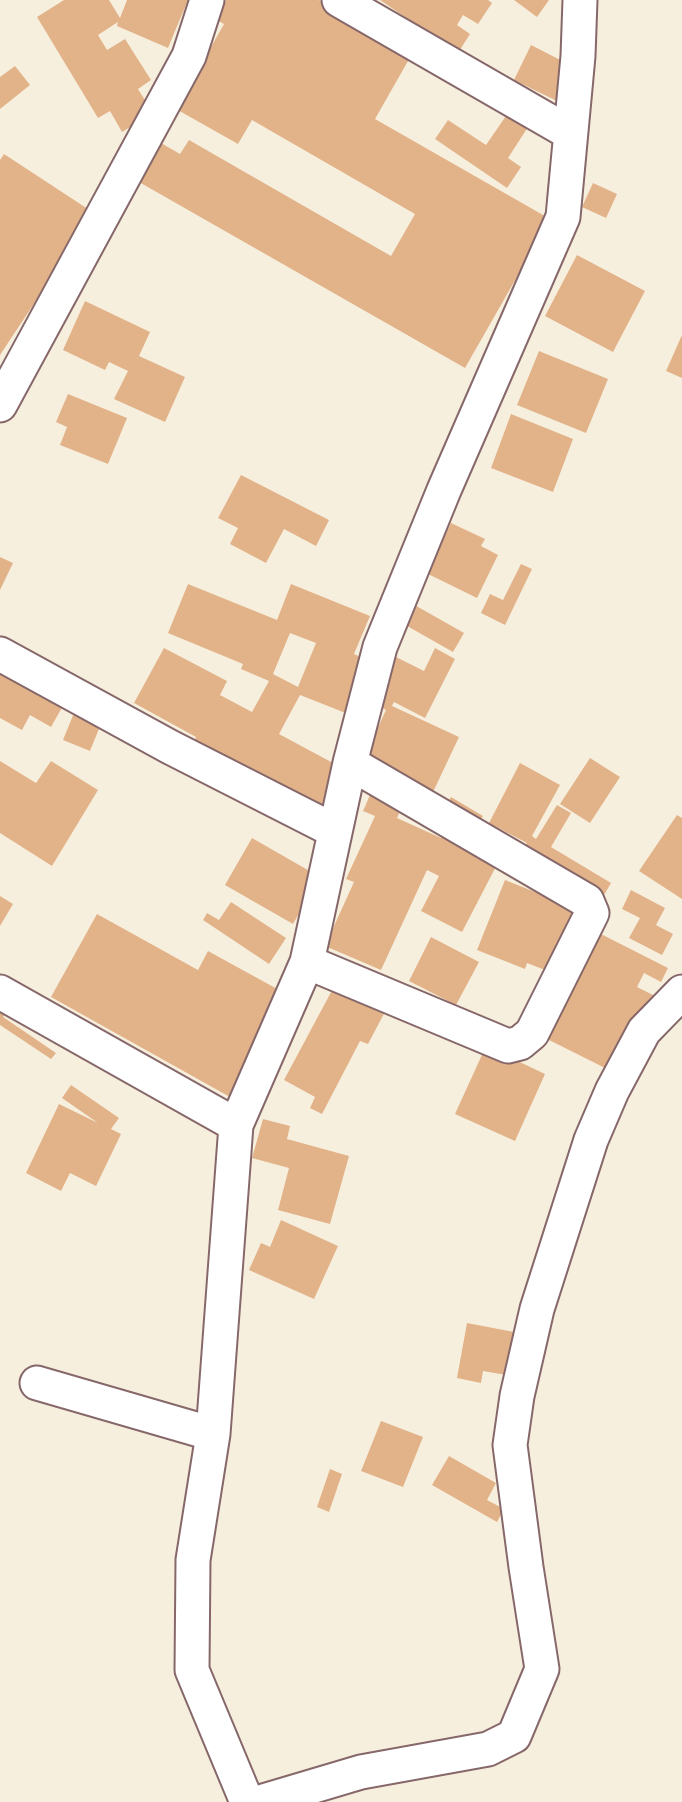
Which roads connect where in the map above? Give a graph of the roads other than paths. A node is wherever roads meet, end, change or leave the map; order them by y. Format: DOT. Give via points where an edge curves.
graph roads {
  1 [pos="207,0"];
  2 [pos="339,0"];
  3 [pos="580,0"];
  4 [pos="570,133"];
  5 [pos="0,405"];
  6 [pos="0,654"];
  7 [pos="350,763"];
  8 [pos="335,831"];
  9 [pos="307,962"];
  10 [pos="0,992"];
  11 [pos="682,992"];
  12 [pos="236,1125"];
  13 [pos="37,1383"];
  14 [pos="213,1434"];
  15 [pos="247,1802"];
  16 [pos="260,1802"];
  1 -- 5 [label="street" via="189,56"];
  2 -- 4 [label="street"];
  3 -- 4 [label="street"];
  4 -- 7 [label="street" via="563,217 380,647"];
  6 -- 8 [label="street"];
  7 -- 8 [label="street"];
  7 -- 9 [label="street" via="587,901 592,913 532,1033 508,1046"];
  8 -- 9 [label="street"];
  9 -- 12 [label="street"];
  10 -- 12 [label="street"];
  11 -- 16 [label="street" via="644,1031 591,1140 537,1309 517,1396 510,1445 542,1669 514,1736 488,1749 360,1772"];
  12 -- 14 [label="street"];
  13 -- 14 [label="street"];
  14 -- 15 [label="street" via="193,1560 192,1670"];
}
